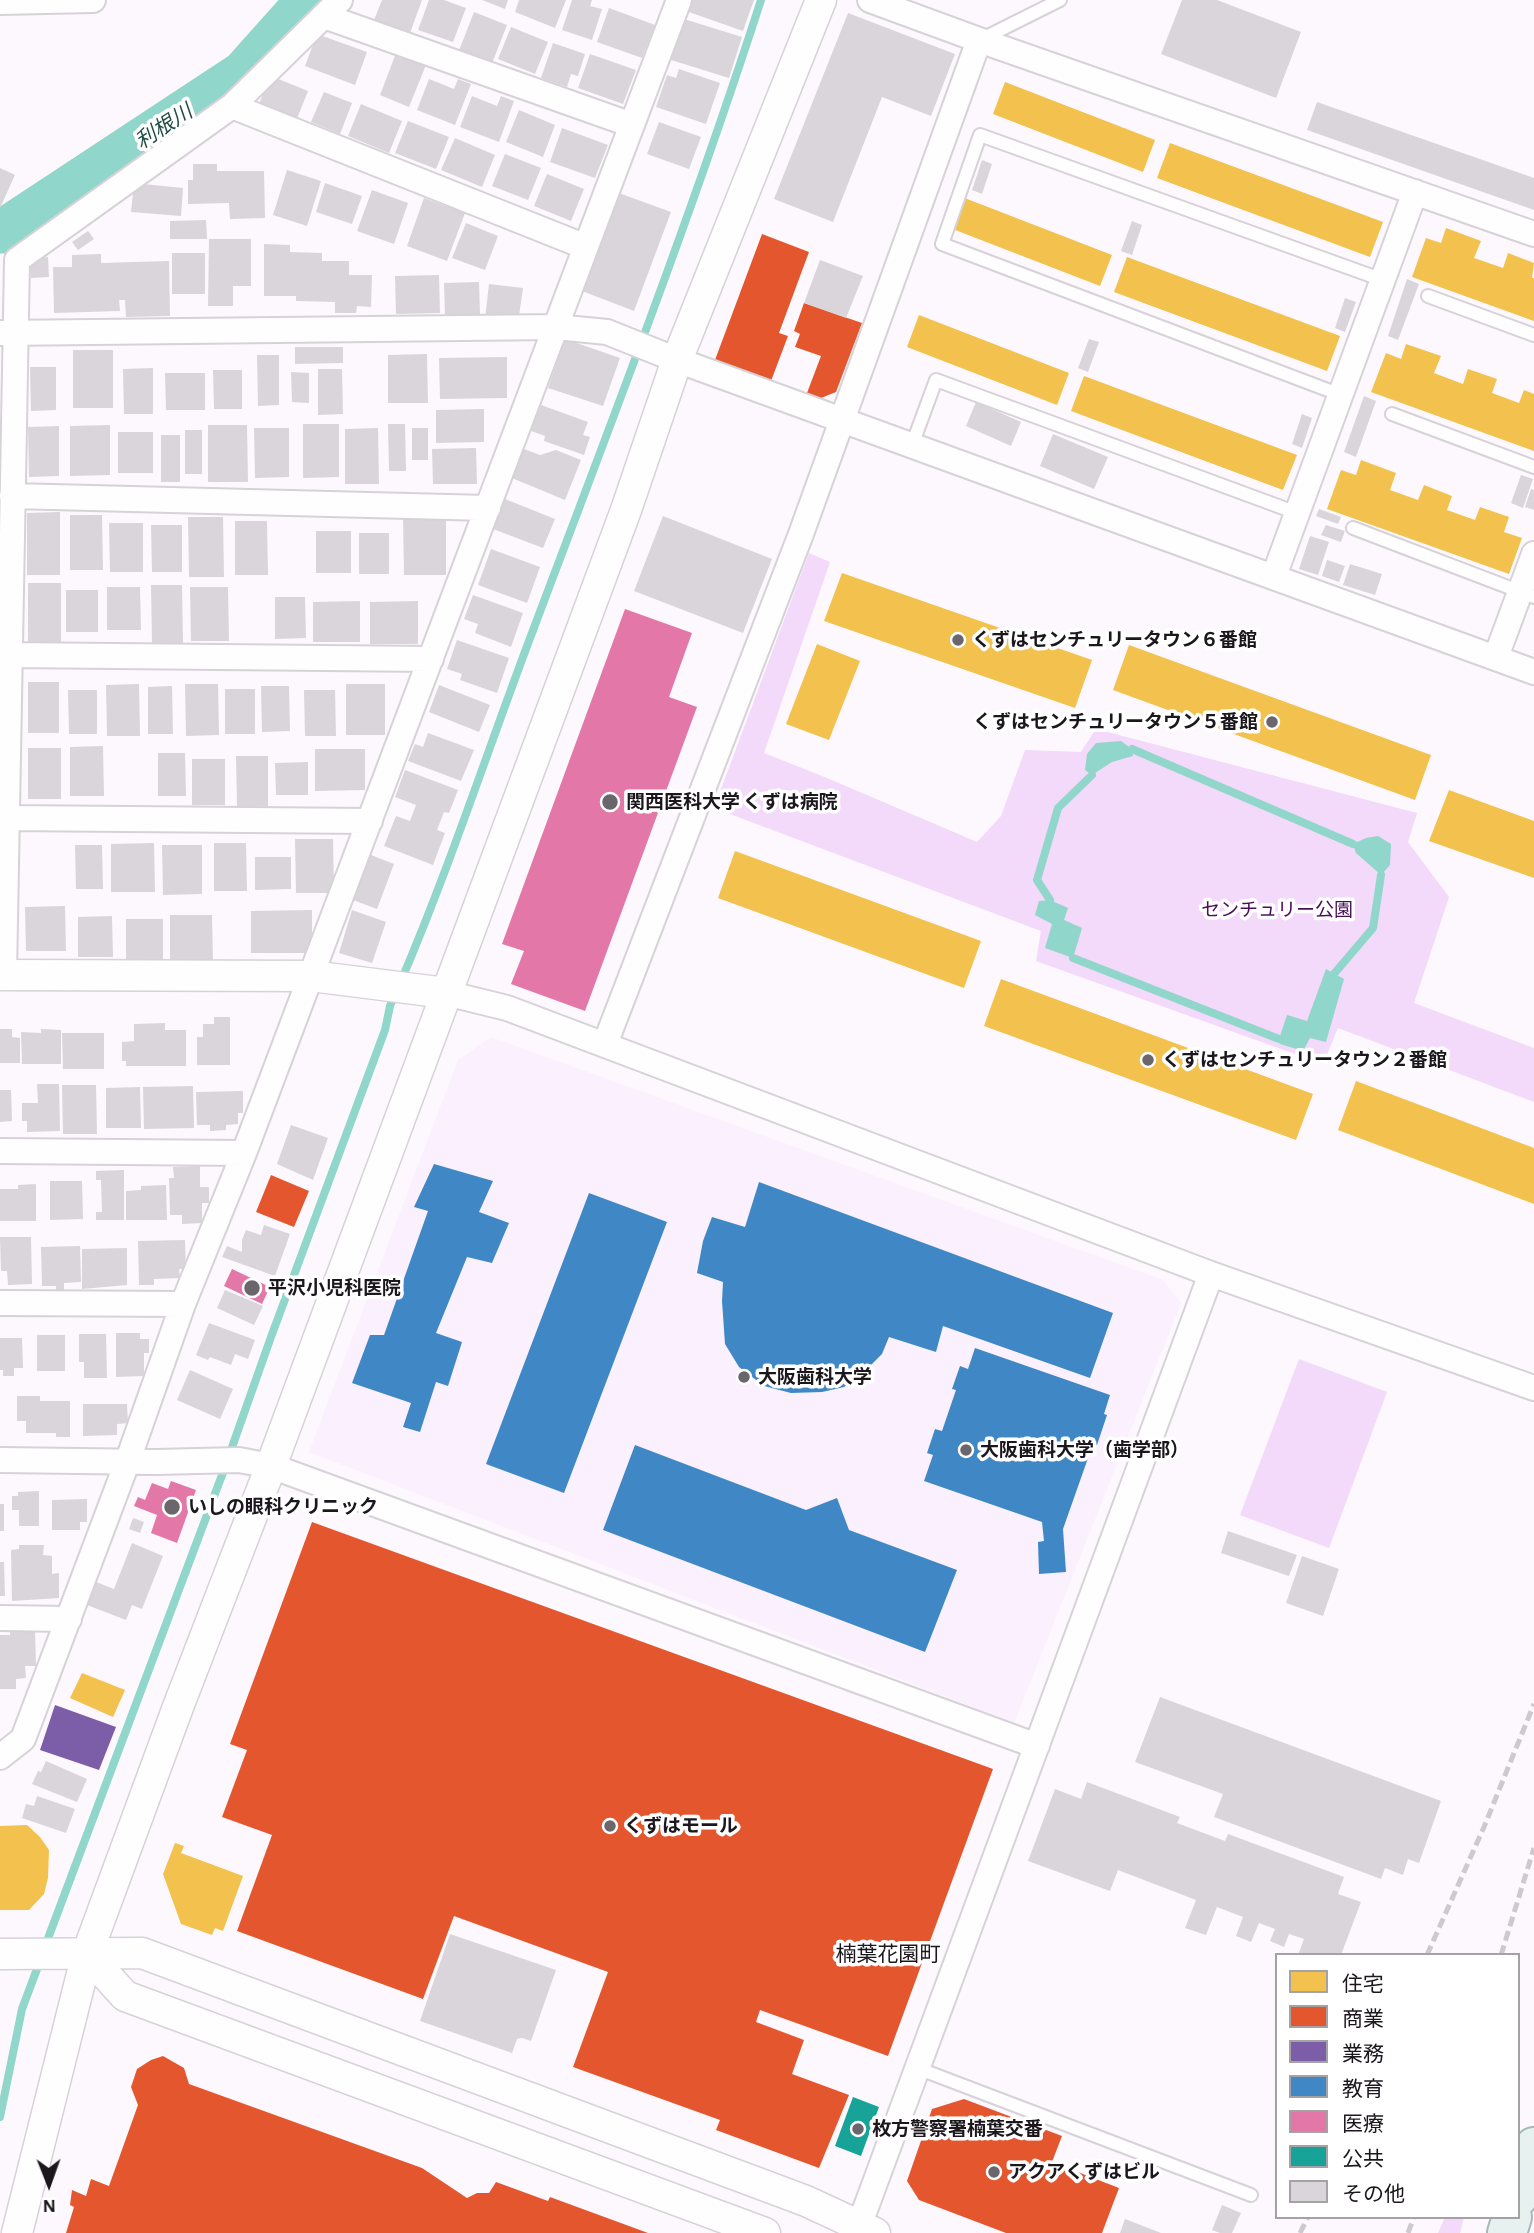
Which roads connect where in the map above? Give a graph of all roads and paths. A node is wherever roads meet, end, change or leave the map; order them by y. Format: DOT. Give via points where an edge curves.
graph roads {
  1 [pos="93,0"];
  2 [pos="821,0"];
  3 [pos="870,0"];
  4 [pos="1060,0"];
  5 [pos="678,1"];
  6 [pos="0,2"];
  7 [pos="332,8"];
  8 [pos="979,40"];
  9 [pos="232,106"];
  10 [pos="632,125"];
  11 [pos="1415,192"];
  12 [pos="1534,234"];
  13 [pos="586,247"];
  14 [pos="1383,280"];
  15 [pos="1429,296"];
  16 [pos="556,327"];
  17 [pos="8,333"];
  18 [pos="1534,335"];
  19 [pos="677,360"];
  20 [pos="1340,395"];
  21 [pos="1392,414"];
  22 [pos="844,419"];
  23 [pos="912,445"];
  24 [pos="1534,467"];
  25 [pos="12,496"];
  26 [pos="488,508"];
  27 [pos="1297,513"];
  28 [pos="1353,528"];
  29 [pos="1534,554"];
  30 [pos="1274,576"];
  31 [pos="1527,595"];
  32 [pos="9,655"];
  33 [pos="1496,657"];
  34 [pos="431,659"];
  35 [pos="1534,672"];
  36 [pos="7,818"];
  37 [pos="370,821"];
  38 [pos="2,975"];
  39 [pos="311,976"];
  40 [pos="446,993"];
  41 [pos="605,1044"];
  42 [pos="0,1151"];
  43 [pos="244,1153"];
  44 [pos="1211,1274"];
  45 [pos="0,1304"];
  46 [pos="183,1304"];
  47 [pos="1534,1388"];
  48 [pos="0,1460"];
  49 [pos="128,1460"];
  50 [pos="271,1466"];
  51 [pos="0,1618"];
  52 [pos="69,1619"];
  53 [pos="1037,1746"];
  54 [pos="0,1757"];
  55 [pos="0,1954"];
  56 [pos="87,1954"];
  57 [pos="917,2068"];
  58 [pos="1534,2147"];
  59 [pos="1520,2191"];
  60 [pos="1251,2195"];
  61 [pos="865,2231"];
  62 [pos="17,2233"];
  63 [pos="765,2233"];
  1 -- 6 [label="street"];
  2 -- 19 [label="street"];
  3 -- 8 [label="street"];
  4 -- 8 [label="lane"];
  5 -- 10 [label="street"];
  7 -- 9 [label="street"];
  7 -- 10 [label="street"];
  8 -- 11 [label="street"];
  8 -- 22 [label="street"];
  9 -- 13 [label="street"];
  9 -- 17 [label="street" via="17,260"];
  10 -- 13 [label="street"];
  11 -- 12 [label="street"];
  11 -- 14 [label="street"];
  13 -- 16 [label="street"];
  14 -- 20 [label="street"];
  14 -- 20 [label="lane" via="980,135 942,244"];
  15 -- 18 [label="lane"];
  16 -- 17 [label="street"];
  16 -- 19 [label="street" via="607,332"];
  16 -- 26 [label="street"];
  17 -- 25 [label="street"];
  19 -- 22 [label="street"];
  19 -- 40 [label="street" via="626,510"];
  20 -- 27 [label="street"];
  21 -- 24 [label="lane"];
  22 -- 23 [label="street"];
  22 -- 41 [label="street"];
  23 -- 27 [label="lane" via="936,380"];
  23 -- 30 [label="street"];
  25 -- 26 [label="street"];
  25 -- 32 [label="street"];
  26 -- 34 [label="street"];
  27 -- 30 [label="street"];
  28 -- 31 [label="lane"];
  29 -- 31 [label="street"];
  30 -- 33 [label="street"];
  31 -- 33 [label="street"];
  32 -- 34 [label="street"];
  32 -- 36 [label="street"];
  33 -- 35 [label="street"];
  34 -- 37 [label="street"];
  36 -- 37 [label="street"];
  36 -- 38 [label="street"];
  37 -- 39 [label="street"];
  38 -- 39 [label="street"];
  39 -- 40 [label="street"];
  39 -- 43 [label="street"];
  40 -- 41 [label="street" via="507,1008"];
  40 -- 50 [label="street"];
  41 -- 44 [label="street"];
  42 -- 43 [label="street"];
  43 -- 46 [label="street"];
  44 -- 47 [label="street"];
  44 -- 53 [label="street"];
  45 -- 46 [label="street"];
  46 -- 49 [label="street"];
  48 -- 49 [label="street"];
  49 -- 50 [label="street" via="239,1460"];
  49 -- 52 [label="street"];
  50 -- 53 [label="street"];
  50 -- 56 [label="street"];
  51 -- 52 [label="street"];
  52 -- 54 [label="street" via="23,1740"];
  53 -- 57 [label="street"];
  55 -- 56 [label="street"];
  56 -- 61 [label="street" via="142,1953 814,2204"];
  56 -- 62 [label="street"];
  56 -- 63 [label="street" via="125,1996"];
  57 -- 60 [label="lane"];
  57 -- 61 [label="street"];
  58 -- 59 [label="main road"];
}
